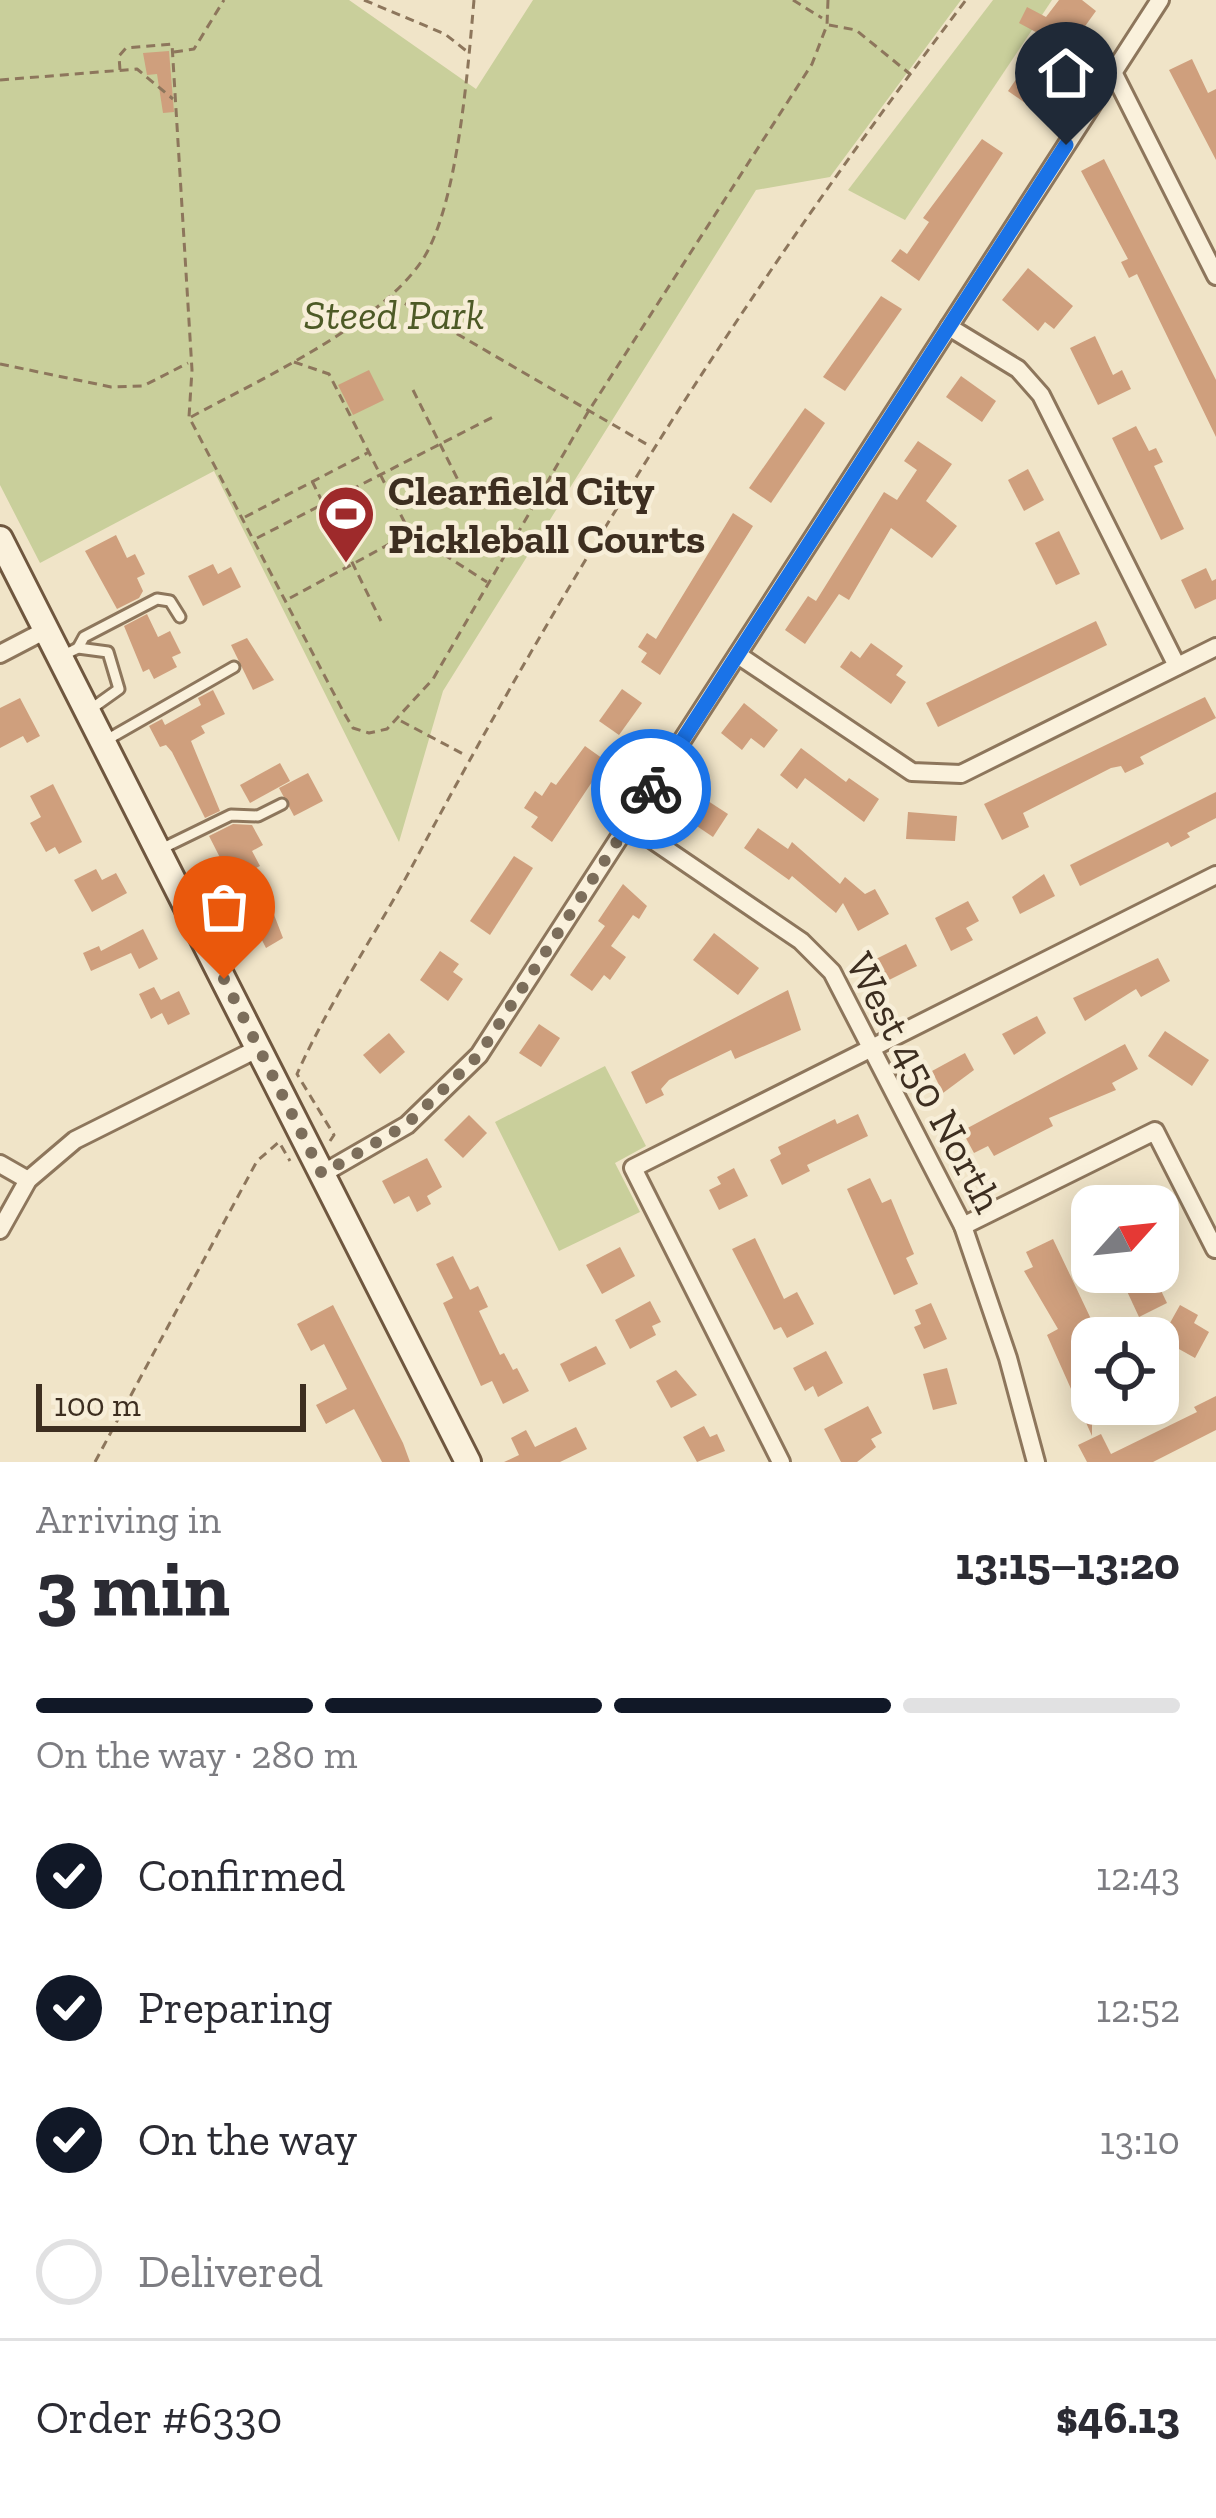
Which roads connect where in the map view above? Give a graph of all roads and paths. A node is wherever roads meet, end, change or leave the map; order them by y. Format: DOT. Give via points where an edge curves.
graph roads {
  1 [pos="224,0"];
  2 [pos="364,0"];
  3 [pos="474,0"];
  4 [pos="793,0"];
  5 [pos="828,0"];
  6 [pos="966,0"];
  7 [pos="1160,0"];
  8 [pos="825,22"];
  9 [pos="173,52"];
  10 [pos="471,54"];
  11 [pos="120,70"];
  12 [pos="1114,72"];
  13 [pos="910,74"];
  14 [pos="0,80"];
  15 [pos="175,100"];
  16 [pos="1211,254"];
  17 [pos="1216,276"];
  18 [pos="391,295"];
  19 [pos="949,327"];
  20 [pos="192,362"];
  21 [pos="294,362"];
  22 [pos="0,364"];
  23 [pos="413,389"];
  24 [pos="588,412"];
  25 [pos="189,417"];
  26 [pos="493,417"];
  27 [pos="440,444"];
  28 [pos="652,447"];
  29 [pos="370,451"];
  30 [pos="382,475"];
  31 [pos="313,482"];
  32 [pos="469,502"];
  33 [pos="324,504"];
  34 [pos="245,517"];
  35 [pos="410,533"];
  36 [pos="0,538"];
  37 [pos="256,539"];
  38 [pos="353,564"];
  39 [pos="488,583"];
  40 [pos="286,600"];
  41 [pos="180,617"];
  42 [pos="381,621"];
  43 [pos="46,630"];
  44 [pos="1216,646"];
  45 [pos="69,653"];
  46 [pos="0,654"];
  47 [pos="738,655"];
  48 [pos="1177,666"];
  49 [pos="234,668"];
  50 [pos="87,710"];
  51 [pos="400,721"];
  52 [pos="103,742"];
  53 [pos="470,758"];
  54 [pos="282,804"];
  55 [pos="629,824"];
  56 [pos="159,850"];
  57 [pos="1216,875"];
  58 [pos="259,1048"];
  59 [pos="869,1048"];
  60 [pos="334,1139"];
  61 [pos="290,1162"];
  62 [pos="0,1163"];
  63 [pos="322,1174"];
  64 [pos="28,1180"];
  65 [pos="963,1226"];
  66 [pos="0,1230"];
  67 [pos="1215,1249"];
  68 [pos="95,1462"];
  69 [pos="468,1462"];
  70 [pos="781,1462"];
  71 [pos="1036,1462"];
  1 -- 9 [label="path" via="194,49"];
  2 -- 10 [label="path" via="445,34"];
  3 -- 10 [label="path"];
  4 -- 8 [label="path"];
  5 -- 8 [label="path"];
  6 -- 13 [label="path"];
  7 -- 12 [label="street"];
  8 -- 13 [label="path" via="856,30"];
  8 -- 24 [label="path" via="812,64"];
  9 -- 11 [label="path" via="172,44 126,48"];
  9 -- 15 [label="path"];
  10 -- 18 [label="path" via="441,219 422,262"];
  11 -- 14 [label="path"];
  11 -- 15 [label="path" via="137,69"];
  12 -- 16 [label="street"];
  12 -- 19 [label="street"];
  13 -- 28 [label="path" via="796,227"];
  15 -- 20 [label="path"];
  16 -- 17 [label="street"];
  18 -- 21 [label="path"];
  18 -- 24 [label="path"];
  19 -- 47 [label="street"];
  19 -- 48 [label="street" via="1018,369 1040,395"];
  20 -- 22 [label="path" via="127,387"];
  20 -- 25 [label="path"];
  21 -- 25 [label="path"];
  21 -- 29 [label="path" via="329,374"];
  23 -- 27 [label="path"];
  24 -- 28 [label="path"];
  24 -- 39 [label="path"];
  25 -- 34 [label="path"];
  26 -- 27 [label="path"];
  27 -- 30 [label="path"];
  27 -- 32 [label="path"];
  28 -- 53 [label="path"];
  29 -- 30 [label="path"];
  29 -- 31 [label="path"];
  30 -- 33 [label="path"];
  30 -- 35 [label="path"];
  31 -- 33 [label="path"];
  31 -- 34 [label="path"];
  33 -- 37 [label="path"];
  33 -- 38 [label="path"];
  34 -- 37 [label="path"];
  35 -- 38 [label="path"];
  35 -- 39 [label="path"];
  36 -- 43 [label="main road"];
  37 -- 40 [label="path"];
  38 -- 40 [label="path"];
  38 -- 42 [label="path"];
  39 -- 51 [label="path"];
  40 -- 51 [label="path" via="353,728 369,733"];
  41 -- 45 [label="lane" via="157,599"];
  43 -- 45 [label="main road"];
  43 -- 46 [label="street"];
  44 -- 48 [label="street"];
  45 -- 50 [label="main road"];
  45 -- 50 [label="lane" via="104,648 120,683 115,695"];
  47 -- 48 [label="street" via="912,772 961,774"];
  47 -- 55 [label="street"];
  49 -- 52 [label="lane"];
  50 -- 52 [label="main road"];
  51 -- 53 [label="path"];
  52 -- 56 [label="main road"];
  53 -- 60 [label="path" via="297,1074"];
  54 -- 56 [label="lane" via="258,816 231,815"];
  55 -- 59 [label="street, West 450 North" via="818,954"];
  55 -- 63 [label="street" via="479,1055 406,1125"];
  56 -- 58 [label="main road"];
  57 -- 59 [label="street"];
  58 -- 63 [label="main road"];
  58 -- 64 [label="street" via="75,1140"];
  59 -- 65 [label="street, West 450 North"];
  59 -- 70 [label="street" via="633,1168"];
  61 -- 68 [label="path" via="279,1142 257,1162"];
  62 -- 64 [label="street"];
  63 -- 69 [label="main road"];
  64 -- 66 [label="street"];
  65 -- 67 [label="street" via="1155,1130"];
  65 -- 71 [label="street, West 450 North"];
}
